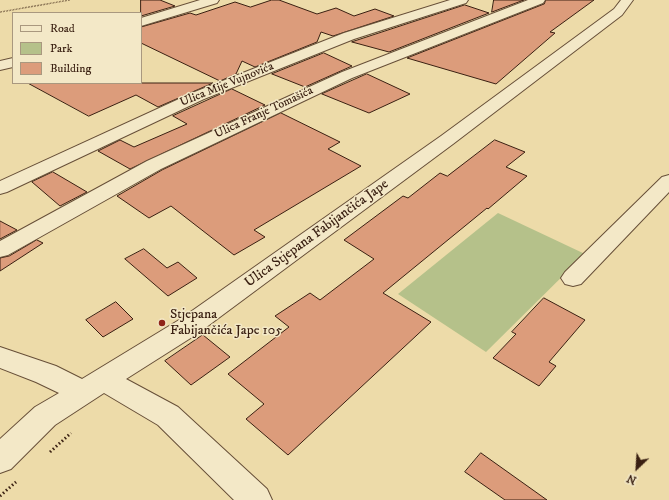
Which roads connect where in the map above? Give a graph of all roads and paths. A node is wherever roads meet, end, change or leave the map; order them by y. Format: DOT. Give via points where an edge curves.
graph roads {
  1 [pos="70,0"];
  2 [pos="213,0"];
  3 [pos="462,0"];
  4 [pos="539,0"];
  5 [pos="627,0"];
  6 [pos="0,12"];
  7 [pos="142,22"];
  8 [pos="12,62"];
  9 [pos="0,66"];
  10 [pos="669,181"];
  11 [pos="0,188"];
  12 [pos="0,250"];
  13 [pos="573,278"];
  14 [pos="0,357"];
  15 [pos="93,386"];
  16 [pos="0,459"];
  17 [pos="256,500"];
  1 -- 6 [label="path"];
  2 -- 7 [label="street"];
  3 -- 11 [label="street, Ulica Mije Vujnovića" via="349,36 198,96"];
  4 -- 12 [label="street, Ulica Franje Tomašića" via="318,88 154,165"];
  5 -- 15 [label="street, Ulica Stjepana Fabijančića Jape" via="618,12 441,145 188,327"];
  8 -- 9 [label="street"];
  10 -- 13 [label="street"];
  14 -- 15 [label="street" via="46,374"];
  15 -- 16 [label="street, Ulica Stjepana Fabijančića Jape" via="45,416"];
  15 -- 17 [label="street" via="168,416"];
}
